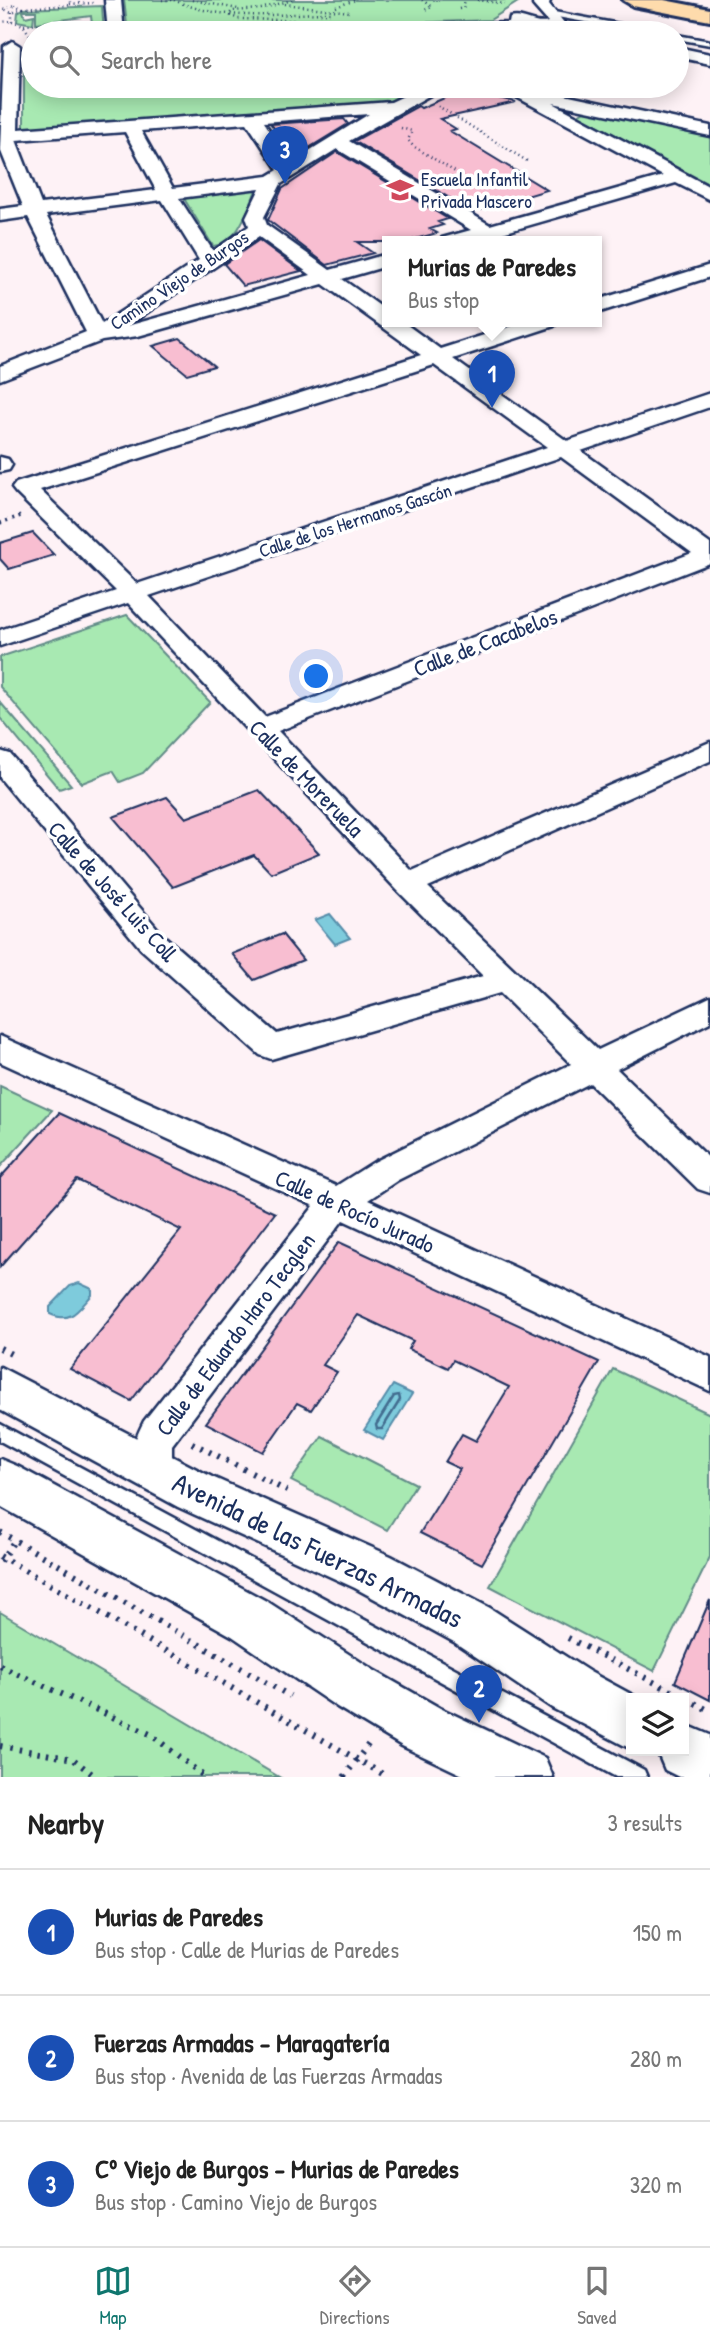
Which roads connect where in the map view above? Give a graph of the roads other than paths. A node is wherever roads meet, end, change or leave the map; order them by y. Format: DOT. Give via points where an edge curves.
graph roads {
  1 [pos="633,0"];
  2 [pos="695,0"];
  3 [pos="108,1"];
  4 [pos="710,3"];
  5 [pos="710,15"];
  6 [pos="531,19"];
  7 [pos="113,21"];
  8 [pos="481,21"];
  9 [pos="549,21"];
  10 [pos="689,39"];
  11 [pos="710,43"];
  12 [pos="17,45"];
  13 [pos="689,55"];
  14 [pos="710,59"];
  15 [pos="419,98"];
  16 [pos="528,98"];
  17 [pos="558,98"];
  18 [pos="393,107"];
  19 [pos="252,117"];
  20 [pos="130,126"];
  21 [pos="710,131"];
  22 [pos="5,135"];
  23 [pos="337,141"];
  24 [pos="281,176"];
  25 [pos="678,177"];
  26 [pos="167,193"];
  27 [pos="710,194"];
  28 [pos="34,210"];
  29 [pos="0,215"];
  30 [pos="258,228"];
  31 [pos="486,231"];
  32 [pos="469,236"];
  33 [pos="382,261"];
  34 [pos="210,262"];
  35 [pos="710,271"];
  36 [pos="327,277"];
  37 [pos="602,305"];
  38 [pos="382,318"];
  39 [pos="395,327"];
  40 [pos="531,327"];
  41 [pos="98,335"];
  42 [pos="437,357"];
  43 [pos="0,374"];
  44 [pos="710,400"];
  45 [pos="563,450"];
  46 [pos="710,555"];
  47 [pos="134,594"];
  48 [pos="0,638"];
  49 [pos="260,728"];
  50 [pos="710,751"];
  51 [pos="0,760"];
  52 [pos="408,884"];
  53 [pos="507,980"];
  54 [pos="710,1008"];
  55 [pos="0,1048"];
  56 [pos="594,1066"];
  57 [pos="710,1180"];
  58 [pos="336,1203"];
  59 [pos="709,1373"];
  60 [pos="0,1387"];
  61 [pos="0,1432"];
  62 [pos="152,1468"];
  63 [pos="0,1481"];
  64 [pos="626,1720"];
  65 [pos="689,1754"];
  66 [pos="710,1764"];
  67 [pos="526,1777"];
  68 [pos="637,1777"];
  1 -- 5 [label="highway"];
  2 -- 4 [label="highway"];
  3 -- 7 [label="street"];
  6 -- 8 [label="street"];
  6 -- 9 [label="lane"];
  10 -- 11 [label="lane"];
  12 -- 22 [label="street"];
  13 -- 14 [label="street"];
  15 -- 18 [label="street"];
  16 -- 25 [label="street"];
  17 -- 21 [label="street"];
  18 -- 19 [label="street"];
  18 -- 23 [label="street"];
  19 -- 20 [label="street"];
  19 -- 24 [label="street"];
  20 -- 22 [label="street"];
  20 -- 26 [label="street"];
  22 -- 28 [label="street"];
  23 -- 24 [label="street"];
  23 -- 31 [label="street"];
  24 -- 26 [label="street"];
  24 -- 30 [label="street, Camino Viejo de Burgos" via="254,217"];
  25 -- 27 [label="street"];
  25 -- 31 [label="street"];
  26 -- 28 [label="street"];
  26 -- 34 [label="street"];
  28 -- 29 [label="street"];
  28 -- 41 [label="street"];
  30 -- 34 [label="street, Camino Viejo de Burgos"];
  30 -- 36 [label="street"];
  31 -- 32 [label="street"];
  33 -- 36 [label="street"];
  34 -- 41 [label="street, Camino Viejo de Burgos"];
  35 -- 37 [label="street"];
  36 -- 38 [label="street"];
  36 -- 41 [label="street" via="131,332"];
  39 -- 42 [label="street"];
  40 -- 42 [label="street"];
  41 -- 43 [label="street, Camino Viejo de Burgos"];
  42 -- 45 [label="street"];
  42 -- 47 [label="street, Calle de Moreruela" via="24,488"];
  44 -- 45 [label="street, Calle de los Hermanos Gascón"];
  45 -- 46 [label="street"];
  45 -- 47 [label="street, Calle de los Hermanos Gascón"];
  46 -- 49 [label="street, Calle de Cacabelos"];
  47 -- 48 [label="street, Calle de los Hermanos Gascón"];
  47 -- 49 [label="street, Calle de Moreruela"];
  49 -- 52 [label="street, Calle de Moreruela"];
  50 -- 52 [label="street"];
  51 -- 53 [label="street, Calle de José Luis Coll" via="152,942 271,1047"];
  52 -- 53 [label="street, Calle de Moreruela"];
  53 -- 56 [label="street, Calle de Moreruela"];
  54 -- 56 [label="street"];
  55 -- 58 [label="street, Calle de Rocío Jurado"];
  56 -- 57 [label="street, Calle de Moreruela"];
  56 -- 58 [label="street, Calle de Eduardo Haro Tecglen" via="386,1171"];
  58 -- 59 [label="street, Calle de Rocío Jurado"];
  58 -- 62 [label="street, Calle de Eduardo Haro Tecglen" via="153,1441"];
  60 -- 62 [label="street, Avenida de las Fuerzas Armadas"];
  61 -- 68 [label="lane"];
  62 -- 64 [label="street, Avenida de las Fuerzas Armadas" via="384,1578 472,1625"];
  63 -- 67 [label="street" via="250,1619 421,1727"];
  65 -- 66 [label="street"];
}
